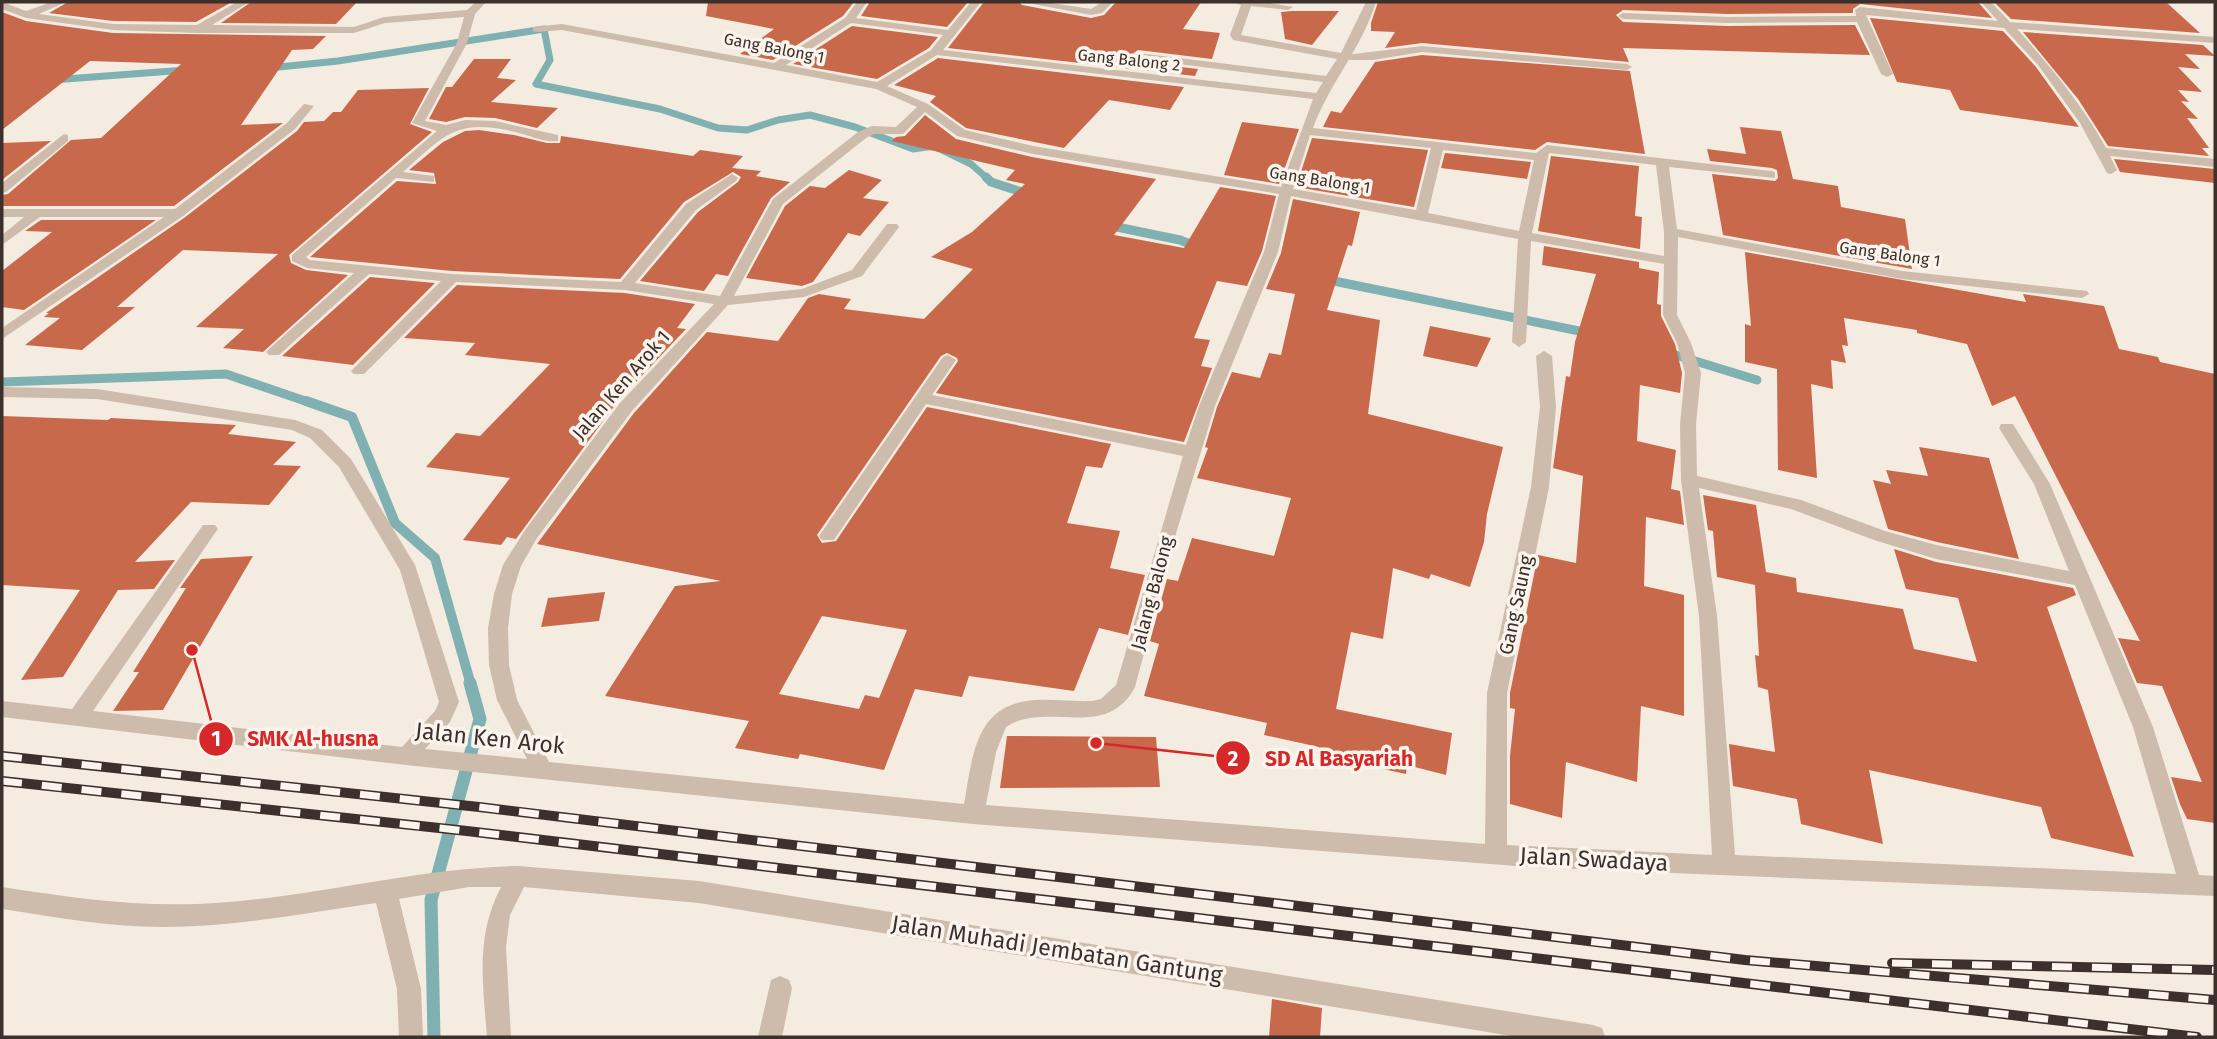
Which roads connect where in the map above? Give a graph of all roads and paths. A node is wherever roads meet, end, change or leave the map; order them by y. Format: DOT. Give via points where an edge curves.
graph roads {
  1 [pos="61,2"];
  2 [pos="244,2"];
  3 [pos="481,2"];
  4 [pos="860,2"];
  5 [pos="976,2"];
  6 [pos="1027,2"];
  7 [pos="1108,2"];
  8 [pos="1236,2"];
  9 [pos="1371,2"];
  10 [pos="1986,2"];
  11 [pos="1247,3"];
  12 [pos="2,5"];
  13 [pos="1288,7"];
  14 [pos="1858,11"];
  15 [pos="470,13"];
  16 [pos="26,15"];
  17 [pos="1623,16"];
  18 [pos="849,20"];
  19 [pos="2009,26"];
  20 [pos="537,29"];
  21 [pos="196,30"];
  22 [pos="949,33"];
  23 [pos="2215,40"];
  24 [pos="935,52"];
  25 [pos="1138,56"];
  26 [pos="1345,57"];
  27 [pos="777,66"];
  28 [pos="1627,67"];
  29 [pos="1887,74"];
  30 [pos="1332,80"];
  31 [pos="879,86"];
  32 [pos="1321,97"];
  33 [pos="308,106"];
  34 [pos="924,106"];
  35 [pos="446,129"];
  36 [pos="1306,131"];
  37 [pos="64,138"];
  38 [pos="554,138"];
  39 [pos="1438,144"];
  40 [pos="2100,151"];
  41 [pos="1542,157"];
  42 [pos="1662,162"];
  43 [pos="2215,163"];
  44 [pos="2111,170"];
  45 [pos="394,174"];
  46 [pos="1771,175"];
  47 [pos="732,178"];
  48 [pos="430,179"];
  49 [pos="2,189"];
  50 [pos="1286,191"];
  51 [pos="2,213"];
  52 [pos="37,213"];
  53 [pos="178,213"];
  54 [pos="1421,215"];
  55 [pos="892,228"];
  56 [pos="1671,232"];
  57 [pos="1525,236"];
  58 [pos="2,241"];
  59 [pos="1671,261"];
  60 [pos="366,270"];
  61 [pos="452,278"];
  62 [pos="625,286"];
  63 [pos="2082,294"];
  64 [pos="724,301"];
  65 [pos="2,335"];
  66 [pos="1520,335"];
  67 [pos="274,352"];
  68 [pos="1544,356"];
  69 [pos="948,360"];
  70 [pos="359,371"];
  71 [pos="2,392"];
  72 [pos="920,398"];
  73 [pos="2007,428"];
  74 [pos="1192,452"];
  75 [pos="1689,480"];
  76 [pos="209,529"];
  77 [pos="828,536"];
  78 [pos="2082,580"];
  79 [pos="2,709"];
  80 [pos="77,718"];
  81 [pos="413,757"];
  82 [pos="543,770"];
  83 [pos="973,814"];
  84 [pos="1496,854"];
  85 [pos="1724,866"];
  86 [pos="518,876"];
  87 [pos="2191,885"];
  88 [pos="2215,886"];
  89 [pos="394,890"];
  90 [pos="2,898"];
  91 [pos="780,988"];
  92 [pos="411,1037"];
  93 [pos="499,1037"];
  94 [pos="770,1037"];
  95 [pos="1593,1037"];
  1 -- 16 [label="street"];
  2 -- 21 [label="street"];
  3 -- 15 [label="street"];
  4 -- 18 [label="street"];
  5 -- 22 [label="street"];
  6 -- 7 [label="street" via="1091,12"];
  8 -- 11 [label="street"];
  9 -- 26 [label="street, Jalang Balong"];
  10 -- 19 [label="street"];
  11 -- 13 [label="street"];
  11 -- 26 [label="street" via="1237,38"];
  12 -- 16 [label="street"];
  14 -- 17 [label="street" via="1712,20"];
  14 -- 19 [label="street"];
  14 -- 29 [label="street"];
  15 -- 21 [label="street" via="384,20 354,30"];
  15 -- 35 [label="street" via="462,39 418,123"];
  16 -- 21 [label="street" via="113,27"];
  18 -- 22 [label="street"];
  18 -- 27 [label="street"];
  19 -- 23 [label="street"];
  19 -- 40 [label="street" via="2086,122"];
  20 -- 27 [label="street, Gang Balong 1" via="562,27"];
  22 -- 24 [label="street"];
  24 -- 31 [label="street"];
  24 -- 32 [label="street, Gang Balong 2"];
  25 -- 30 [label="street"];
  26 -- 28 [label="street" via="1422,49"];
  26 -- 30 [label="street, Jalang Balong"];
  27 -- 31 [label="street, Gang Balong 1"];
  30 -- 32 [label="street, Jalang Balong"];
  31 -- 34 [label="street, Gang Balong 1"];
  32 -- 36 [label="street, Jalang Balong"];
  33 -- 53 [label="street" via="291,127"];
  34 -- 50 [label="street, Gang Balong 1" via="961,133 1079,159"];
  34 -- 64 [label="street, Jalan Ken Arok 1" via="899,131 867,132 778,202"];
  35 -- 38 [label="street" via="470,122"];
  35 -- 45 [label="street"];
  36 -- 39 [label="street"];
  36 -- 50 [label="street, Jalang Balong"];
  37 -- 49 [label="street"];
  39 -- 41 [label="street"];
  39 -- 54 [label="street"];
  40 -- 43 [label="street"];
  40 -- 44 [label="street"];
  41 -- 42 [label="street" via="1542,152 1554,148"];
  41 -- 57 [label="street"];
  42 -- 46 [label="street"];
  42 -- 56 [label="street"];
  45 -- 48 [label="street"];
  45 -- 60 [label="street" via="297,258 306,264"];
  47 -- 62 [label="street" via="691,208"];
  50 -- 54 [label="street, Gang Balong 1"];
  50 -- 74 [label="street, Jalang Balong" via="1280,227 1261,280"];
  51 -- 52 [label="street"];
  52 -- 53 [label="street"];
  52 -- 58 [label="street"];
  53 -- 65 [label="street"];
  54 -- 57 [label="street, Gang Balong 1"];
  55 -- 64 [label="street" via="857,273 804,293"];
  56 -- 59 [label="street"];
  56 -- 63 [label="street, Gang Balong 1" via="1902,275"];
  57 -- 59 [label="street, Gang Balong 1"];
  57 -- 66 [label="street"];
  59 -- 75 [label="street" via="1670,315 1693,373"];
  60 -- 61 [label="street"];
  60 -- 67 [label="street"];
  61 -- 62 [label="street"];
  61 -- 70 [label="street"];
  62 -- 64 [label="street"];
  64 -- 82 [label="street, Jalan Ken Arok 1" via="626,407 512,565 498,628 499,665 507,700"];
  68 -- 84 [label="street, Gang Saung" via="1548,407 1540,487 1497,693"];
  69 -- 72 [label="street"];
  71 -- 81 [label="street" via="97,394 295,425 316,434 345,463 409,570 449,702"];
  72 -- 74 [label="street"];
  72 -- 77 [label="street"];
  73 -- 78 [label="street" via="2042,484"];
  74 -- 83 [label="street, Jalang Balong" via="1132,668 1118,697 1105,706 1031,710 999,721 991,735"];
  75 -- 78 [label="street" via="1795,504 1905,544"];
  75 -- 85 [label="street" via="1709,616"];
  76 -- 80 [label="street"];
  78 -- 87 [label="street" via="2143,727"];
  79 -- 80 [label="street, Jalan Ken Arok"];
  80 -- 81 [label="street, Jalan Ken Arok"];
  81 -- 82 [label="street, Jalan Ken Arok"];
  82 -- 83 [label="street, Jalan Ken Arok"];
  83 -- 84 [label="street, Jalan Swadaya"];
  84 -- 85 [label="street, Jalan Swadaya"];
  85 -- 87 [label="street, Jalan Swadaya"];
  86 -- 89 [label="street, Jalan Muhadi Jembatan Gantung" via="449,880"];
  86 -- 93 [label="street" via="499,914 494,947"];
  86 -- 95 [label="street, Jalan Muhadi Jembatan Gantung" via="699,892"];
  87 -- 88 [label="street, Jalan Swadaya"];
  89 -- 90 [label="street, Jalan Muhadi Jembatan Gantung" via="230,913 162,916 98,913"];
  89 -- 92 [label="street" via="409,989"];
  91 -- 94 [label="street"];
}
